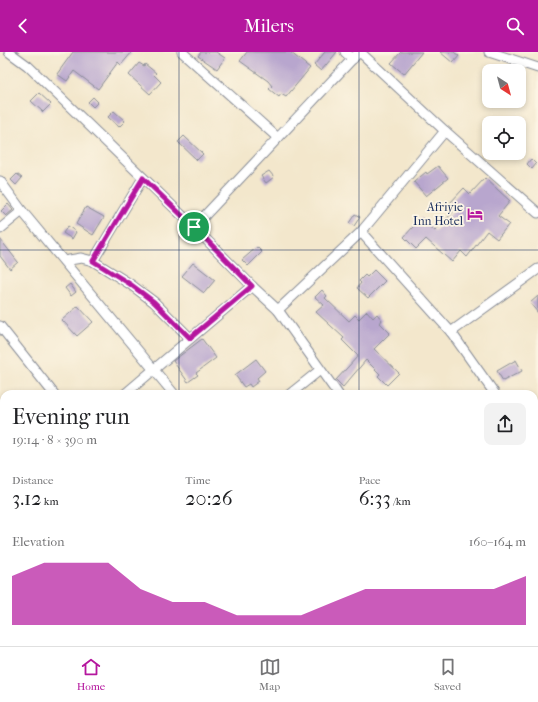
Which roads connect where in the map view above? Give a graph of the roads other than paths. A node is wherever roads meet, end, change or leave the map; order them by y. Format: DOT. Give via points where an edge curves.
graph roads {
  1 [pos="9,52"];
  2 [pos="182,52"];
  3 [pos="345,52"];
  4 [pos="489,52"];
  5 [pos="357,54"];
  6 [pos="538,68"];
  7 [pos="445,132"];
  8 [pos="278,138"];
  9 [pos="143,178"];
  10 [pos="0,181"];
  11 [pos="22,211"];
  12 [pos="538,213"];
  13 [pos="194,227"];
  14 [pos="0,229"];
  15 [pos="361,232"];
  16 [pos="93,261"];
  17 [pos="64,262"];
  18 [pos="538,269"];
  19 [pos="252,286"];
  20 [pos="278,310"];
  21 [pos="0,326"];
  22 [pos="450,332"];
  23 [pos="190,338"];
  24 [pos="154,369"];
  25 [pos="320,370"];
  26 [pos="51,390"];
  27 [pos="129,390"];
  28 [pos="171,390"];
  29 [pos="295,390"];
  30 [pos="335,390"];
  31 [pos="493,390"];
  1 -- 9 [label="street" via="28,66"];
  2 -- 8 [label="street"];
  3 -- 5 [label="street"];
  4 -- 6 [label="street"];
  5 -- 7 [label="street"];
  5 -- 8 [label="street"];
  7 -- 12 [label="street"];
  7 -- 15 [label="street"];
  8 -- 13 [label="street"];
  9 -- 13 [label="street"];
  9 -- 16 [label="street"];
  10 -- 11 [label="street"];
  11 -- 14 [label="street"];
  11 -- 17 [label="street"];
  13 -- 19 [label="street"];
  15 -- 20 [label="street"];
  15 -- 22 [label="street"];
  16 -- 17 [label="street" via="81,258"];
  16 -- 23 [label="street" via="154,302"];
  17 -- 24 [label="street"];
  18 -- 22 [label="street"];
  19 -- 20 [label="street"];
  19 -- 23 [label="street"];
  20 -- 25 [label="street"];
  21 -- 26 [label="street"];
  22 -- 31 [label="street"];
  23 -- 24 [label="street"];
  24 -- 27 [label="street"];
  24 -- 28 [label="street"];
  25 -- 29 [label="street"];
  25 -- 30 [label="street"];
}
